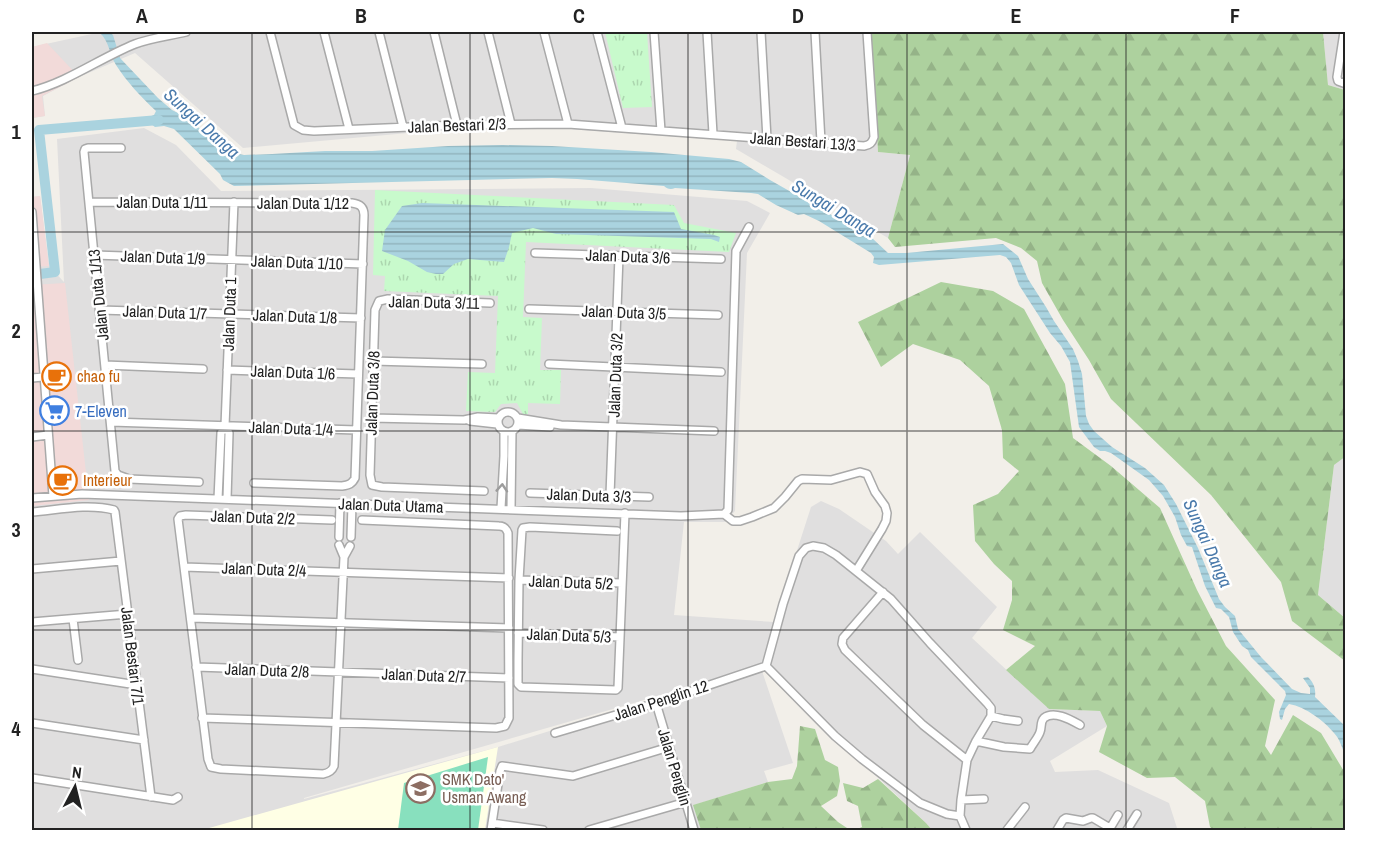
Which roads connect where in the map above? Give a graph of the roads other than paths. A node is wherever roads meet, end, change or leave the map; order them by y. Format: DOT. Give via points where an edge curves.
graph roads {
  1 [pos="186,32"];
  2 [pos="270,32"];
  3 [pos="324,32"];
  4 [pos="379,32"];
  5 [pos="434,32"];
  6 [pos="489,32"];
  7 [pos="544,32"];
  8 [pos="597,32"];
  9 [pos="654,32"];
  10 [pos="707,32"];
  11 [pos="761,32"];
  12 [pos="815,32"];
  13 [pos="867,32"];
  14 [pos="1344,32"];
  15 [pos="1344,84"];
  16 [pos="32,91"];
  17 [pos="511,124"];
  18 [pos="568,124"];
  19 [pos="457,125"];
  20 [pos="403,127"];
  21 [pos="622,128"];
  22 [pos="350,129"];
  23 [pos="661,131"];
  24 [pos="713,134"];
  25 [pos="767,139"];
  26 [pos="821,142"];
  27 [pos="121,148"];
  28 [pos="89,201"];
  29 [pos="234,202"];
  30 [pos="32,212"];
  31 [pos="749,227"];
  32 [pos="535,253"];
  33 [pos="94,255"];
  34 [pos="619,256"];
  35 [pos="232,259"];
  36 [pos="721,259"];
  37 [pos="363,264"];
  38 [pos="379,301"];
  39 [pos="490,303"];
  40 [pos="530,309"];
  41 [pos="100,310"];
  42 [pos="617,312"];
  43 [pos="230,314"];
  44 [pos="718,315"];
  45 [pos="361,318"];
  46 [pos="35,320"];
  47 [pos="373,361"];
  48 [pos="482,364"];
  49 [pos="549,364"];
  50 [pos="105,365"];
  51 [pos="615,367"];
  52 [pos="203,369"];
  53 [pos="227,370"];
  54 [pos="721,372"];
  55 [pos="358,374"];
  56 [pos="43,377"];
  57 [pos="32,378"];
  58 [pos="371,418"];
  59 [pos="497,421"];
  60 [pos="111,422"];
  61 [pos="225,426"];
  62 [pos="513,427"];
  63 [pos="613,427"];
  64 [pos="357,430"];
  65 [pos="714,431"];
  66 [pos="48,435"];
  67 [pos="32,437"];
  68 [pos="199,482"];
  69 [pos="254,483"];
  70 [pos="484,491"];
  71 [pos="530,493"];
  72 [pos="610,495"];
  73 [pos="53,496"];
  74 [pos="649,497"];
  75 [pos="32,498"];
  76 [pos="223,499"];
  77 [pos="340,503"];
  78 [pos="352,504"];
  79 [pos="501,508"];
  80 [pos="511,509"];
  81 [pos="32,512"];
  82 [pos="726,512"];
  83 [pos="625,513"];
  84 [pos="332,520"];
  85 [pos="363,520"];
  86 [pos="617,531"];
  87 [pos="351,537"];
  88 [pos="350,546"];
  89 [pos="344,557"];
  90 [pos="121,561"];
  91 [pos="184,567"];
  92 [pos="32,569"];
  93 [pos="856,571"];
  94 [pos="343,572"];
  95 [pos="508,578"];
  96 [pos="519,580"];
  97 [pos="622,583"];
  98 [pos="883,592"];
  99 [pos="128,614"];
  100 [pos="191,618"];
  101 [pos="73,619"];
  102 [pos="32,622"];
  103 [pos="341,623"];
  104 [pos="509,628"];
  105 [pos="519,633"];
  106 [pos="620,636"];
  107 [pos="78,660"];
  108 [pos="766,666"];
  109 [pos="196,667"];
  110 [pos="32,669"];
  111 [pos="338,672"];
  112 [pos="509,678"];
  113 [pos="137,686"];
  114 [pos="656,703"];
  115 [pos="991,716"];
  116 [pos="202,718"];
  117 [pos="1018,721"];
  118 [pos="32,723"];
  119 [pos="336,723"];
  120 [pos="1080,725"];
  121 [pos="555,733"];
  122 [pos="144,740"];
  123 [pos="976,741"];
  124 [pos="669,747"];
  125 [pos="967,760"];
  126 [pos="32,778"];
  127 [pos="151,797"];
  128 [pos="178,797"];
  129 [pos="984,799"];
  130 [pos="961,800"];
  131 [pos="686,802"];
  132 [pos="1025,807"];
  133 [pos="1137,814"];
  134 [pos="1118,815"];
  135 [pos="960,816"];
  136 [pos="492,827"];
  137 [pos="1109,829"];
  138 [pos="543,831"];
  139 [pos="589,831"];
  140 [pos="694,831"];
  141 [pos="966,831"];
  142 [pos="1007,831"];
  143 [pos="1057,831"];
  144 [pos="1127,831"];
  1 -- 16 [label="street" via="136,44"];
  2 -- 22 [label="street, Jalan Bestari 2/3" via="294,125 314,131"];
  3 -- 22 [label="street"];
  4 -- 20 [label="street"];
  5 -- 19 [label="street"];
  6 -- 17 [label="street"];
  7 -- 18 [label="street"];
  8 -- 21 [label="street"];
  9 -- 23 [label="street"];
  10 -- 24 [label="street"];
  11 -- 25 [label="street"];
  12 -- 26 [label="street"];
  13 -- 26 [label="street, Jalan Bestari 13/3" via="872,142 864,146"];
  14 -- 15 [label="street" via="1337,77"];
  17 -- 18 [label="street, Jalan Bestari 2/3"];
  17 -- 19 [label="street, Jalan Bestari 2/3"];
  18 -- 21 [label="street, Jalan Bestari 2/3"];
  19 -- 20 [label="street, Jalan Bestari 2/3"];
  20 -- 22 [label="street, Jalan Bestari 2/3"];
  21 -- 23 [label="street, Jalan Bestari 13/3"];
  23 -- 24 [label="street, Jalan Bestari 13/3"];
  24 -- 25 [label="street, Jalan Bestari 13/3"];
  25 -- 26 [label="street, Jalan Bestari 13/3"];
  27 -- 28 [label="street, Jalan Duta 1/13" via="85,149"];
  28 -- 29 [label="street, Jalan Duta 1/11"];
  28 -- 33 [label="street, Jalan Duta 1/13"];
  29 -- 35 [label="street, Jalan Duta 1"];
  29 -- 37 [label="street, Jalan Duta 1/12" via="357,203 364,215"];
  30 -- 46 [label="street"];
  31 -- 82 [label="street" via="736,251"];
  32 -- 34 [label="street, Jalan Duta 3/6"];
  33 -- 35 [label="street, Jalan Duta 1/9"];
  33 -- 41 [label="street, Jalan Duta 1/13"];
  34 -- 36 [label="street, Jalan Duta 3/6"];
  34 -- 42 [label="street, Jalan Duta 3/2"];
  35 -- 37 [label="street, Jalan Duta 1/10"];
  35 -- 43 [label="street, Jalan Duta 1"];
  37 -- 45 [label="street"];
  38 -- 39 [label="street, Jalan Duta 3/11"];
  38 -- 47 [label="street, Jalan Duta 3/8" via="375,310"];
  40 -- 42 [label="street, Jalan Duta 3/5"];
  41 -- 43 [label="street, Jalan Duta 1/7"];
  41 -- 50 [label="street, Jalan Duta 1/13"];
  42 -- 44 [label="street, Jalan Duta 3/5"];
  42 -- 51 [label="street, Jalan Duta 3/2"];
  43 -- 45 [label="street, Jalan Duta 1/8"];
  43 -- 53 [label="street, Jalan Duta 1"];
  45 -- 55 [label="street"];
  46 -- 56 [label="street"];
  47 -- 48 [label="street"];
  47 -- 58 [label="street, Jalan Duta 3/8"];
  49 -- 51 [label="street"];
  50 -- 52 [label="street"];
  50 -- 60 [label="street, Jalan Duta 1/13"];
  51 -- 54 [label="street"];
  51 -- 63 [label="street, Jalan Duta 3/2"];
  53 -- 55 [label="street, Jalan Duta 1/6"];
  53 -- 61 [label="street, Jalan Duta 1"];
  55 -- 64 [label="street"];
  56 -- 57 [label="street"];
  56 -- 66 [label="street"];
  58 -- 59 [label="street" via="478,417"];
  58 -- 70 [label="street, Jalan Duta 3/8" via="372,485"];
  59 -- 62 [label="street" via="500,429"];
  59 -- 62 [label="street" via="502,412 513,413"];
  60 -- 61 [label="street, Jalan Duta 1/4"];
  60 -- 68 [label="street, Jalan Duta 1/13" via="118,476"];
  61 -- 64 [label="street, Jalan Duta 1/4"];
  61 -- 76 [label="street, Jalan Duta 1" via="221,433"];
  62 -- 63 [label="street"];
  79 -- 62 [label="street, one-way" via="504,456"];
  62 -- 80 [label="street"];
  63 -- 65 [label="street"];
  63 -- 72 [label="street, Jalan Duta 3/2"];
  64 -- 69 [label="street" via="353,483"];
  66 -- 67 [label="street"];
  66 -- 73 [label="street"];
  71 -- 72 [label="street, Jalan Duta 3/3"];
  72 -- 74 [label="street, Jalan Duta 3/3"];
  73 -- 75 [label="street, Jalan Duta Utama"];
  73 -- 76 [label="street, Jalan Duta Utama"];
  76 -- 77 [label="street, Jalan Duta Utama"];
  77 -- 78 [label="street, Jalan Duta Utama"];
  77 -- 89 [label="street" via="339,541"];
  78 -- 79 [label="street, Jalan Duta Utama"];
  78 -- 87 [label="street"];
  79 -- 80 [label="street, Jalan Duta Utama"];
  80 -- 83 [label="street, Jalan Duta Utama"];
  81 -- 90 [label="street, Jalan Bestari 7/1" via="114,510"];
  82 -- 83 [label="street, Jalan Duta Utama" via="681,516"];
  82 -- 93 [label="street, Jalan Duta Utama" via="738,521 774,507 802,479 827,480 864,472 887,513 882,529"];
  83 -- 97 [label="street"];
  84 -- 91 [label="street, Jalan Duta 2/2" via="180,516"];
  85 -- 95 [label="street" via="502,526 508,533"];
  86 -- 96 [label="street" via="524,528 520,533"];
  88 -- 89 [label="street"];
  89 -- 94 [label="street"];
  90 -- 92 [label="street"];
  90 -- 99 [label="street, Jalan Bestari 7/1"];
  91 -- 94 [label="street, Jalan Duta 2/4"];
  91 -- 100 [label="street"];
  93 -- 98 [label="street"];
  93 -- 108 [label="street" via="824,548 806,548 799,556"];
  94 -- 95 [label="street, Jalan Duta 2/4"];
  94 -- 103 [label="street"];
  95 -- 104 [label="street"];
  96 -- 97 [label="street, Jalan Duta 5/2"];
  96 -- 105 [label="street"];
  97 -- 106 [label="street"];
  98 -- 115 [label="street" via="987,703"];
  98 -- 125 [label="street" via="843,638 845,650 923,725"];
  99 -- 101 [label="street"];
  99 -- 113 [label="street, Jalan Bestari 7/1"];
  100 -- 103 [label="street"];
  100 -- 109 [label="street"];
  101 -- 102 [label="street"];
  101 -- 107 [label="street"];
  103 -- 104 [label="street"];
  103 -- 111 [label="street"];
  104 -- 112 [label="street"];
  105 -- 106 [label="street, Jalan Duta 5/3"];
  105 -- 106 [label="street" via="518,684 524,688 615,690"];
  108 -- 114 [label="street, Jalan Penglin 12"];
  108 -- 135 [label="street" via="862,759 920,803"];
  109 -- 111 [label="street, Jalan Duta 2/8"];
  109 -- 116 [label="street"];
  110 -- 113 [label="street"];
  111 -- 112 [label="street, Jalan Duta 2/7"];
  111 -- 119 [label="street"];
  112 -- 119 [label="street" via="509,718 505,726"];
  113 -- 122 [label="street, Jalan Bestari 7/1"];
  114 -- 121 [label="street, Jalan Penglin 12"];
  114 -- 124 [label="street, Jalan Penglin"];
  115 -- 117 [label="street"];
  115 -- 123 [label="street"];
  116 -- 119 [label="street"];
  116 -- 119 [label="street" via="208,759 215,769 323,774 334,766"];
  118 -- 122 [label="street"];
  120 -- 123 [label="street" via="1050,715 1044,718 1030,748"];
  122 -- 127 [label="street, Jalan Bestari 7/1"];
  123 -- 125 [label="street"];
  124 -- 131 [label="street, Jalan Penglin"];
  124 -- 136 [label="street" via="573,776 502,766"];
  125 -- 130 [label="street"];
  126 -- 127 [label="street"];
  127 -- 128 [label="street"];
  129 -- 130 [label="street"];
  130 -- 135 [label="street"];
  131 -- 139 [label="street"];
  131 -- 140 [label="street, Jalan Penglin"];
  132 -- 142 [label="street"];
  133 -- 144 [label="street"];
  134 -- 137 [label="street"];
  135 -- 141 [label="street"];
  136 -- 138 [label="street"];
  137 -- 143 [label="street" via="1094,818 1066,818"];
}
